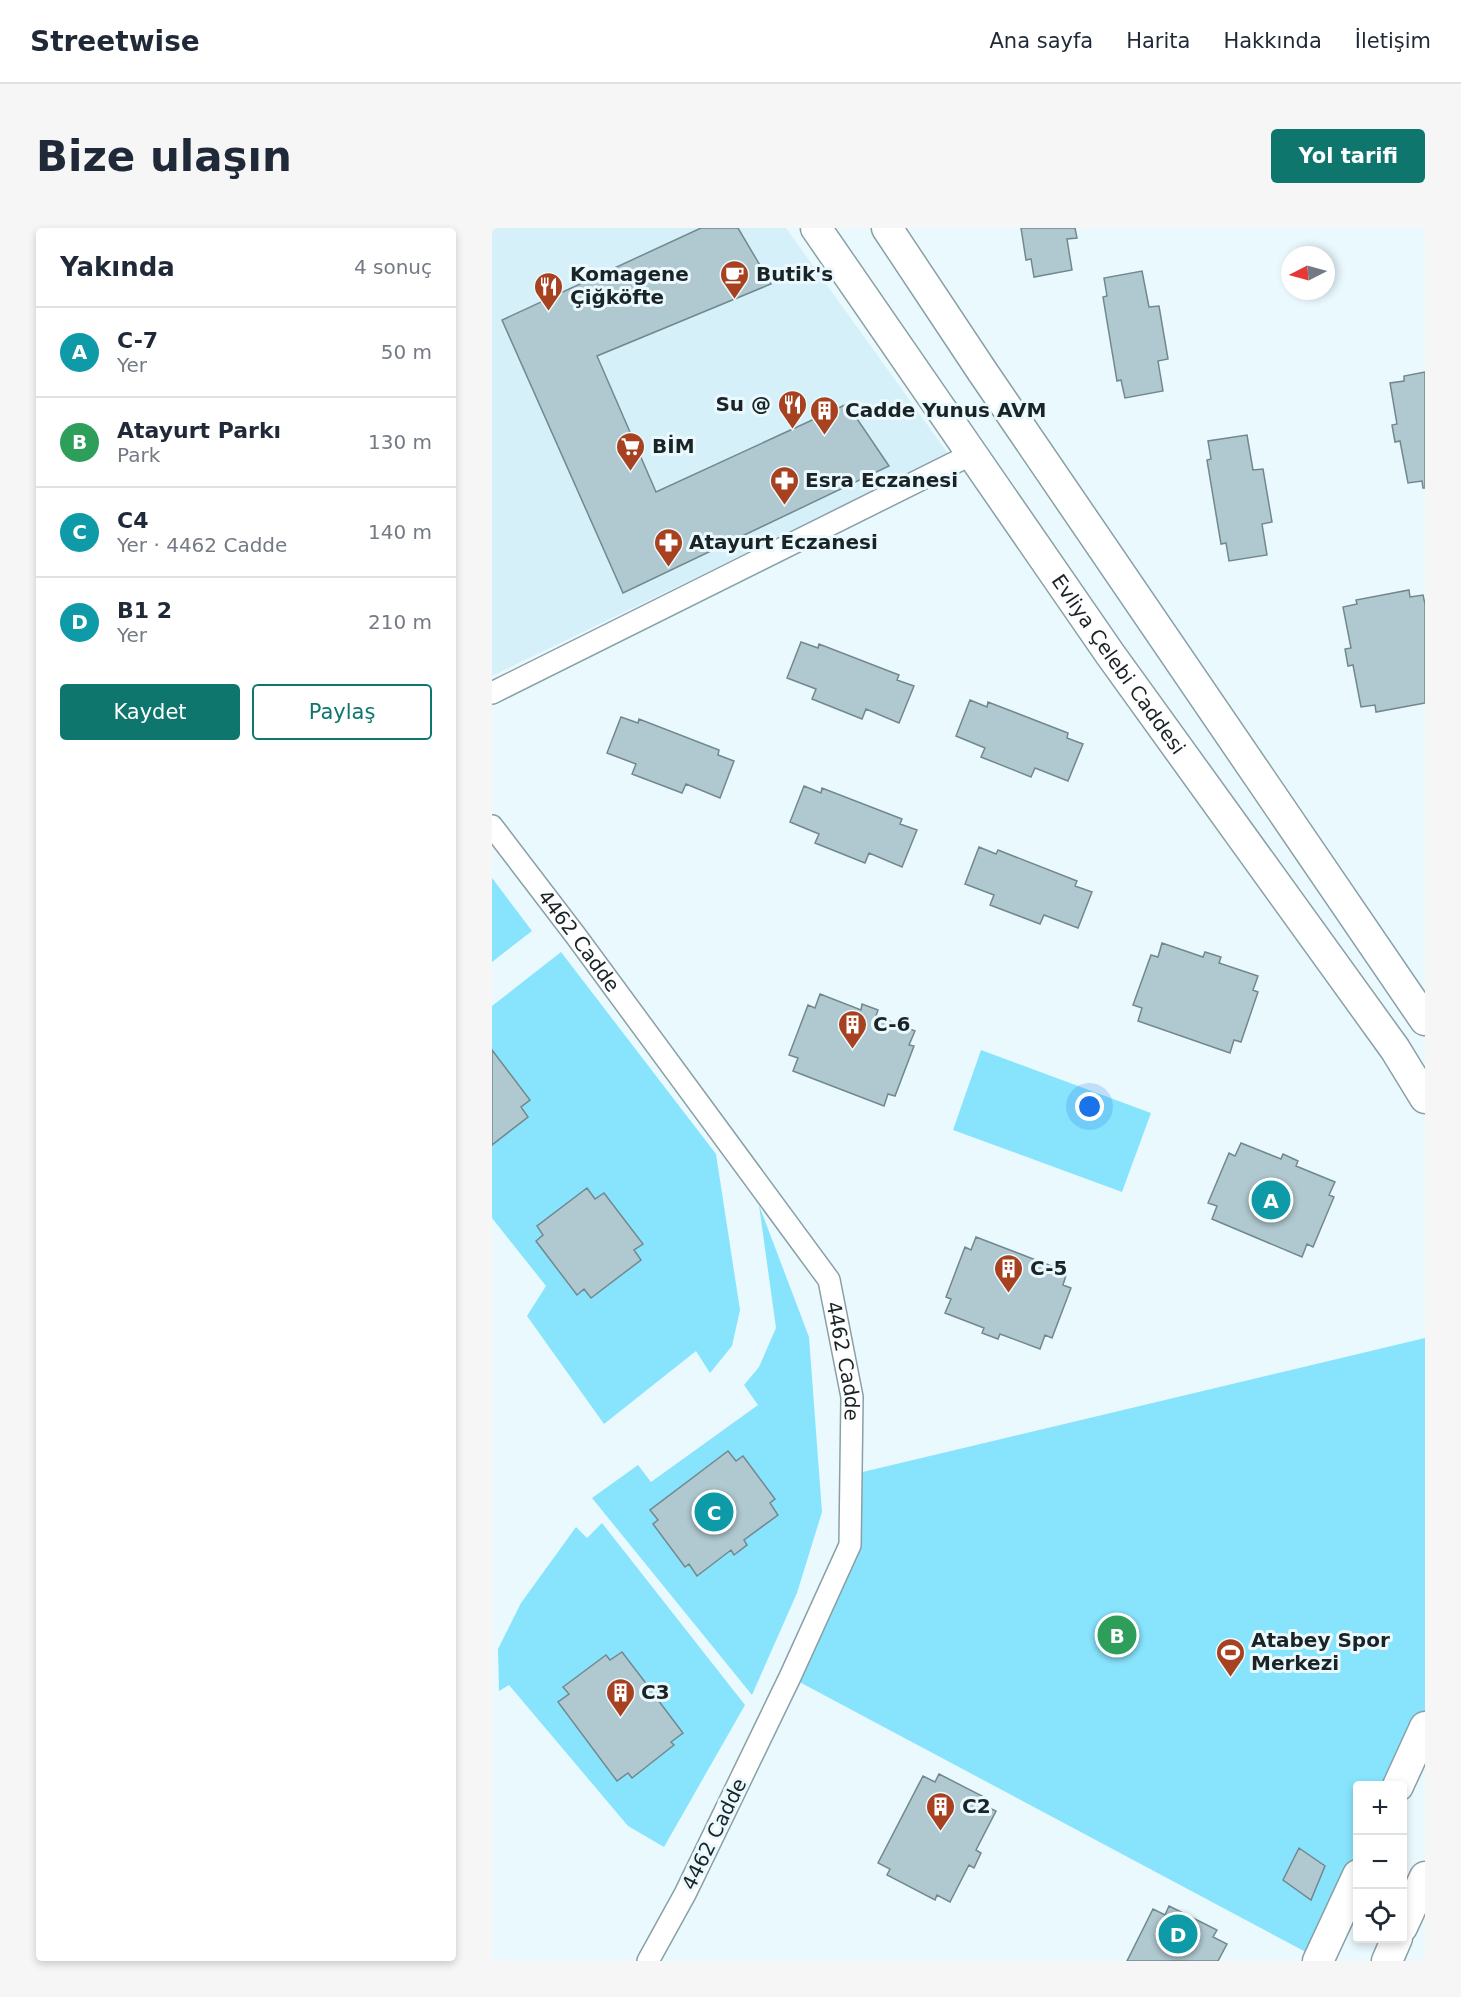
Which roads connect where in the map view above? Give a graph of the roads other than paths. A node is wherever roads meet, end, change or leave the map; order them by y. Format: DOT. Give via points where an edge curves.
graph roads {
  1 [pos="816,228"];
  2 [pos="887,228"];
  3 [pos="972,454"];
  4 [pos="492,693"];
  5 [pos="492,826"];
  6 [pos="1425,1020"];
  7 [pos="1425,1098"];
  8 [pos="1425,1727"];
  9 [pos="1400,1781"];
  10 [pos="1425,1877"];
  11 [pos="1353,1886"];
  12 [pos="1407,1916"];
  13 [pos="1396,1943"];
  14 [pos="648,1961"];
  15 [pos="1318,1961"];
  16 [pos="1387,1961"];
  1 -- 3 [label="street, Evliya Çelebi Caddesi"];
  2 -- 6 [label="street"];
  3 -- 4 [label="street"];
  3 -- 7 [label="street, Evliya Çelebi Caddesi" via="1110,654 1395,1049"];
  5 -- 14 [label="street, 4462 Cadde" via="829,1280 852,1397 850,1545 685,1894"];
  8 -- 9 [label="street"];
  10 -- 12 [label="street"];
  11 -- 15 [label="street"];
  13 -- 16 [label="street"];
}
